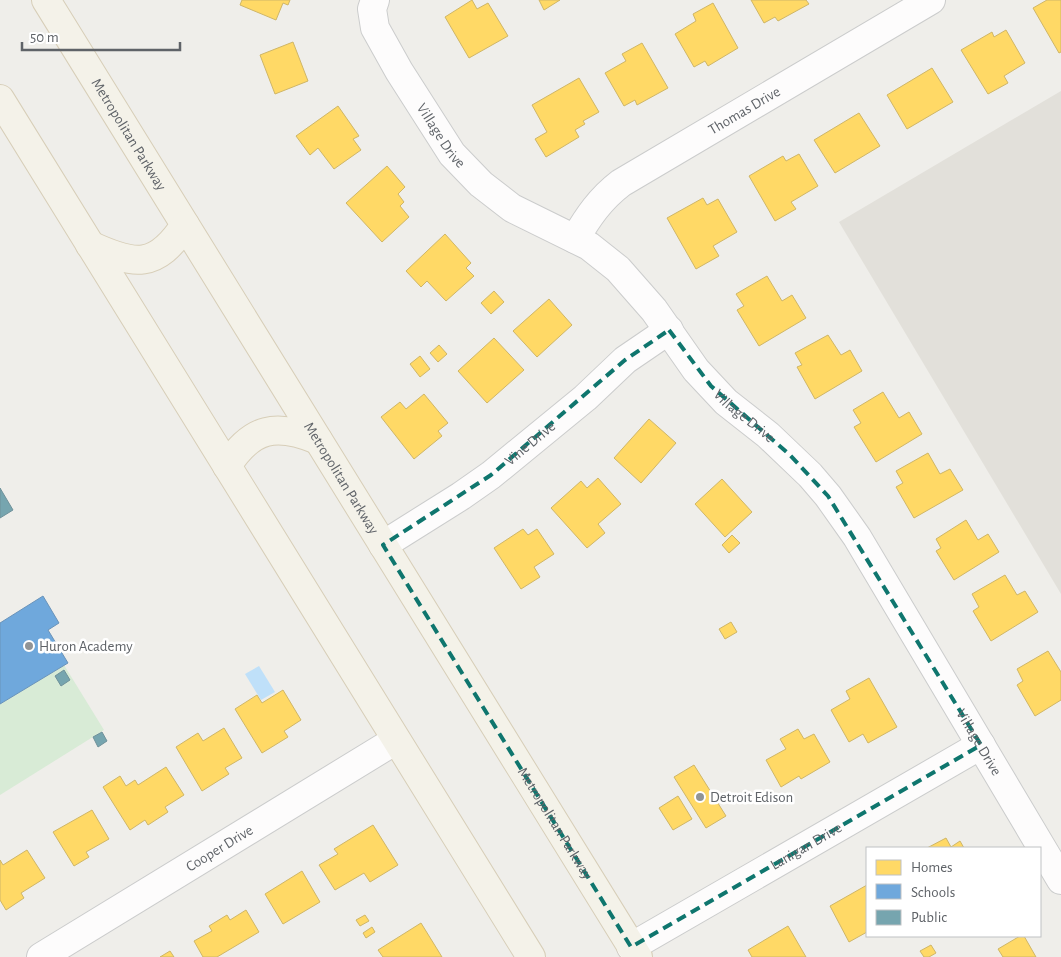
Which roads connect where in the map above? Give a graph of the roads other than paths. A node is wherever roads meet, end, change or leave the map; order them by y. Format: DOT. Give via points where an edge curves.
graph roads {
  1 [pos="46,0"];
  2 [pos="931,0"];
  3 [pos="374,5"];
  4 [pos="0,99"];
  5 [pos="185,225"];
  6 [pos="575,239"];
  7 [pos="90,245"];
  8 [pos="669,330"];
  9 [pos="318,440"];
  10 [pos="227,466"];
  11 [pos="383,545"];
  12 [pos="396,740"];
  13 [pos="981,746"];
  14 [pos="1061,880"];
  15 [pos="635,952"];
  16 [pos="41,957"];
  17 [pos="531,957"];
  1 -- 5 [label="main road, Metropolitan Parkway"];
  2 -- 6 [label="street, Thomas Drive" via="621,183 597,204"];
  3 -- 6 [label="street, Village Drive" via="375,28 452,154 481,184 512,208"];
  4 -- 7 [label="main road"];
  5 -- 7 [label="main road" via="168,247 149,259 122,258"];
  5 -- 9 [label="main road, Metropolitan Parkway"];
  6 -- 8 [label="street, Village Drive" via="618,269"];
  7 -- 10 [label="main road"];
  8 -- 11 [label="street, Vine Drive" via="625,360 585,398 491,476"];
  8 -- 13 [label="street, Village Drive" via="696,370 726,402 810,474 828,496 857,537"];
  9 -- 10 [label="main road" via="298,432 266,432 244,444"];
  9 -- 11 [label="main road, Metropolitan Parkway"];
  10 -- 12 [label="main road"];
  11 -- 15 [label="main road, Metropolitan Parkway"];
  12 -- 16 [label="street, Cooper Drive"];
  12 -- 17 [label="main road"];
  13 -- 14 [label="street, Village Drive"];
  13 -- 15 [label="street, Lanigan Drive"];
}
